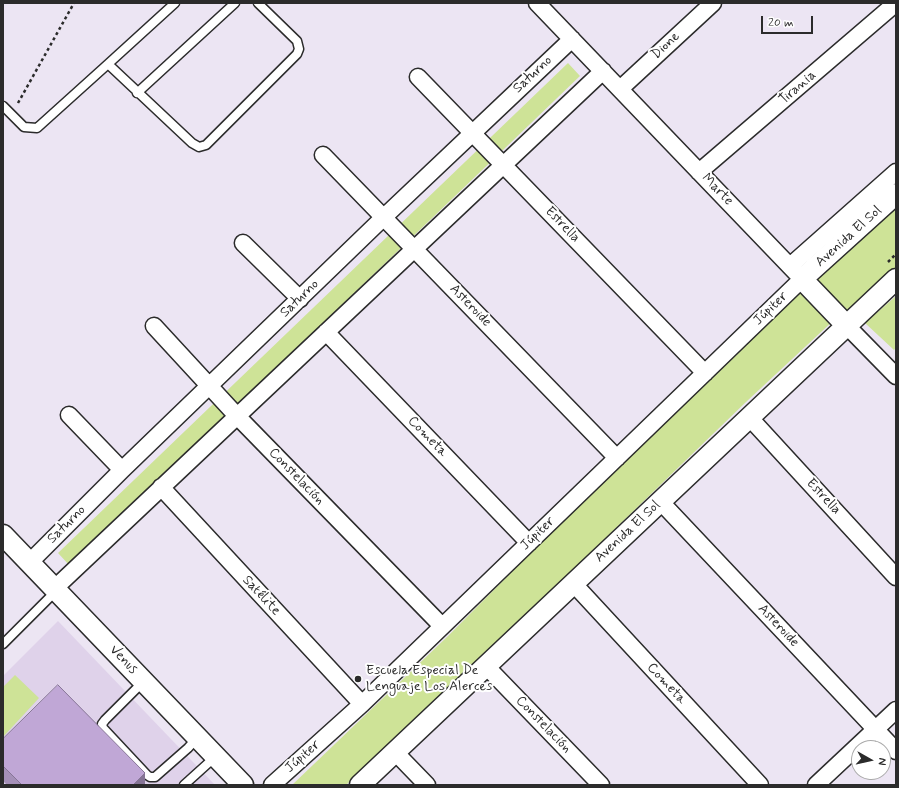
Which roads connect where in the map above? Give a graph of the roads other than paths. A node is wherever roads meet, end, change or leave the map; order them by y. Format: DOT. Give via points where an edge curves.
graph roads {
  1 [pos="175,3"];
  2 [pos="235,3"];
  3 [pos="258,3"];
  4 [pos="537,3"];
  5 [pos="713,3"];
  6 [pos="896,3"];
  7 [pos="572,39"];
  8 [pos="108,64"];
  9 [pos="603,71"];
  10 [pos="418,77"];
  11 [pos="620,89"];
  12 [pos="137,93"];
  13 [pos="3,106"];
  14 [pos="472,132"];
  15 [pos="323,155"];
  16 [pos="503,165"];
  17 [pos="700,172"];
  18 [pos="896,172"];
  19 [pos="896,194"];
  20 [pos="384,217"];
  21 [pos="243,243"];
  22 [pos="414,249"];
  23 [pos="796,272"];
  24 [pos="896,278"];
  25 [pos="300,299"];
  26 [pos="846,325"];
  27 [pos="154,326"];
  28 [pos="326,332"];
  29 [pos="705,372"];
  30 [pos="895,373"];
  31 [pos="209,386"];
  32 [pos="69,415"];
  33 [pos="237,416"];
  34 [pos="749,417"];
  35 [pos="617,458"];
  36 [pos="122,470"];
  37 [pos="162,487"];
  38 [pos="660,501"];
  39 [pos="3,535"];
  40 [pos="529,543"];
  41 [pos="30,562"];
  42 [pos="896,577"];
  43 [pos="573,583"];
  44 [pos="56,589"];
  45 [pos="442,626"];
  46 [pos="3,644"];
  47 [pos="486,666"];
  48 [pos="144,681"];
  49 [pos="362,704"];
  50 [pos="896,710"];
  51 [pos="875,729"];
  52 [pos="197,737"];
  53 [pos="896,751"];
  54 [pos="395,752"];
  55 [pos="216,756"];
  56 [pos="184,785"];
  57 [pos="243,785"];
  58 [pos="272,785"];
  59 [pos="360,785"];
  60 [pos="428,785"];
  61 [pos="601,785"];
  62 [pos="760,785"];
  63 [pos="816,785"];
  1 -- 8 [label="lane"];
  2 -- 12 [label="lane"];
  3 -- 12 [label="lane" via="297,41 299,49 297,54 206,145 199,147 192,143"];
  4 -- 7 [label="street, Marte"];
  5 -- 11 [label="street, Dione"];
  6 -- 17 [label="street, Tirania"];
  7 -- 9 [label="street, Marte"];
  7 -- 14 [label="street, Saturno"];
  8 -- 12 [label="lane"];
  8 -- 13 [label="lane" via="37,128 24,127"];
  9 -- 11 [label="street, Marte"];
  9 -- 16 [label="street"];
  10 -- 14 [label="street, Estrella"];
  11 -- 17 [label="street, Marte"];
  14 -- 16 [label="street, Estrella"];
  14 -- 20 [label="street, Saturno"];
  15 -- 20 [label="street, Asteroide"];
  16 -- 22 [label="street"];
  16 -- 29 [label="street, Estrella"];
  17 -- 23 [label="street, Marte"];
  18 -- 23 [label="street, Júpiter"];
  19 -- 23 [label="street, Avenida El Sol"];
  20 -- 22 [label="street, Asteroide"];
  20 -- 25 [label="street, Saturno"];
  21 -- 25 [label="street"];
  22 -- 28 [label="street"];
  22 -- 35 [label="street, Asteroide"];
  23 -- 26 [label="street, Marte"];
  23 -- 29 [label="street, Júpiter"];
  24 -- 26 [label="street, Avenida El Sol"];
  25 -- 31 [label="street, Saturno"];
  26 -- 30 [label="street, Marte"];
  26 -- 34 [label="street, Avenida El Sol"];
  27 -- 31 [label="street, Constelación"];
  28 -- 33 [label="street"];
  28 -- 40 [label="street, Cometa"];
  29 -- 35 [label="street, Júpiter"];
  31 -- 33 [label="street, Constelación"];
  31 -- 36 [label="street, Saturno"];
  32 -- 36 [label="street"];
  33 -- 37 [label="street"];
  33 -- 45 [label="street, Constelación"];
  34 -- 38 [label="street, Avenida El Sol"];
  34 -- 42 [label="street, Estrella"];
  35 -- 40 [label="street, Júpiter"];
  36 -- 41 [label="street, Saturno"];
  37 -- 44 [label="street"];
  37 -- 49 [label="street, Satélite"];
  38 -- 43 [label="street, Avenida El Sol"];
  38 -- 51 [label="street, Asteroide"];
  39 -- 41 [label="street, Venus"];
  40 -- 45 [label="street, Júpiter"];
  41 -- 44 [label="street, Venus"];
  43 -- 47 [label="street, Avenida El Sol"];
  43 -- 62 [label="street, Cometa"];
  44 -- 46 [label="lane"];
  44 -- 48 [label="street, Venus"];
  45 -- 49 [label="street, Júpiter"];
  47 -- 54 [label="street, Avenida El Sol"];
  47 -- 61 [label="street, Constelación"];
  48 -- 52 [label="street, Venus"];
  48 -- 52 [label="lane" via="102,724 147,775 155,777"];
  49 -- 58 [label="street, Júpiter"];
  50 -- 51 [label="street"];
  51 -- 53 [label="street, Asteroide"];
  51 -- 63 [label="street"];
  52 -- 55 [label="street, Venus"];
  54 -- 59 [label="street, Avenida El Sol"];
  54 -- 60 [label="street"];
  55 -- 56 [label="lane"];
  55 -- 57 [label="street, Venus"];
}
